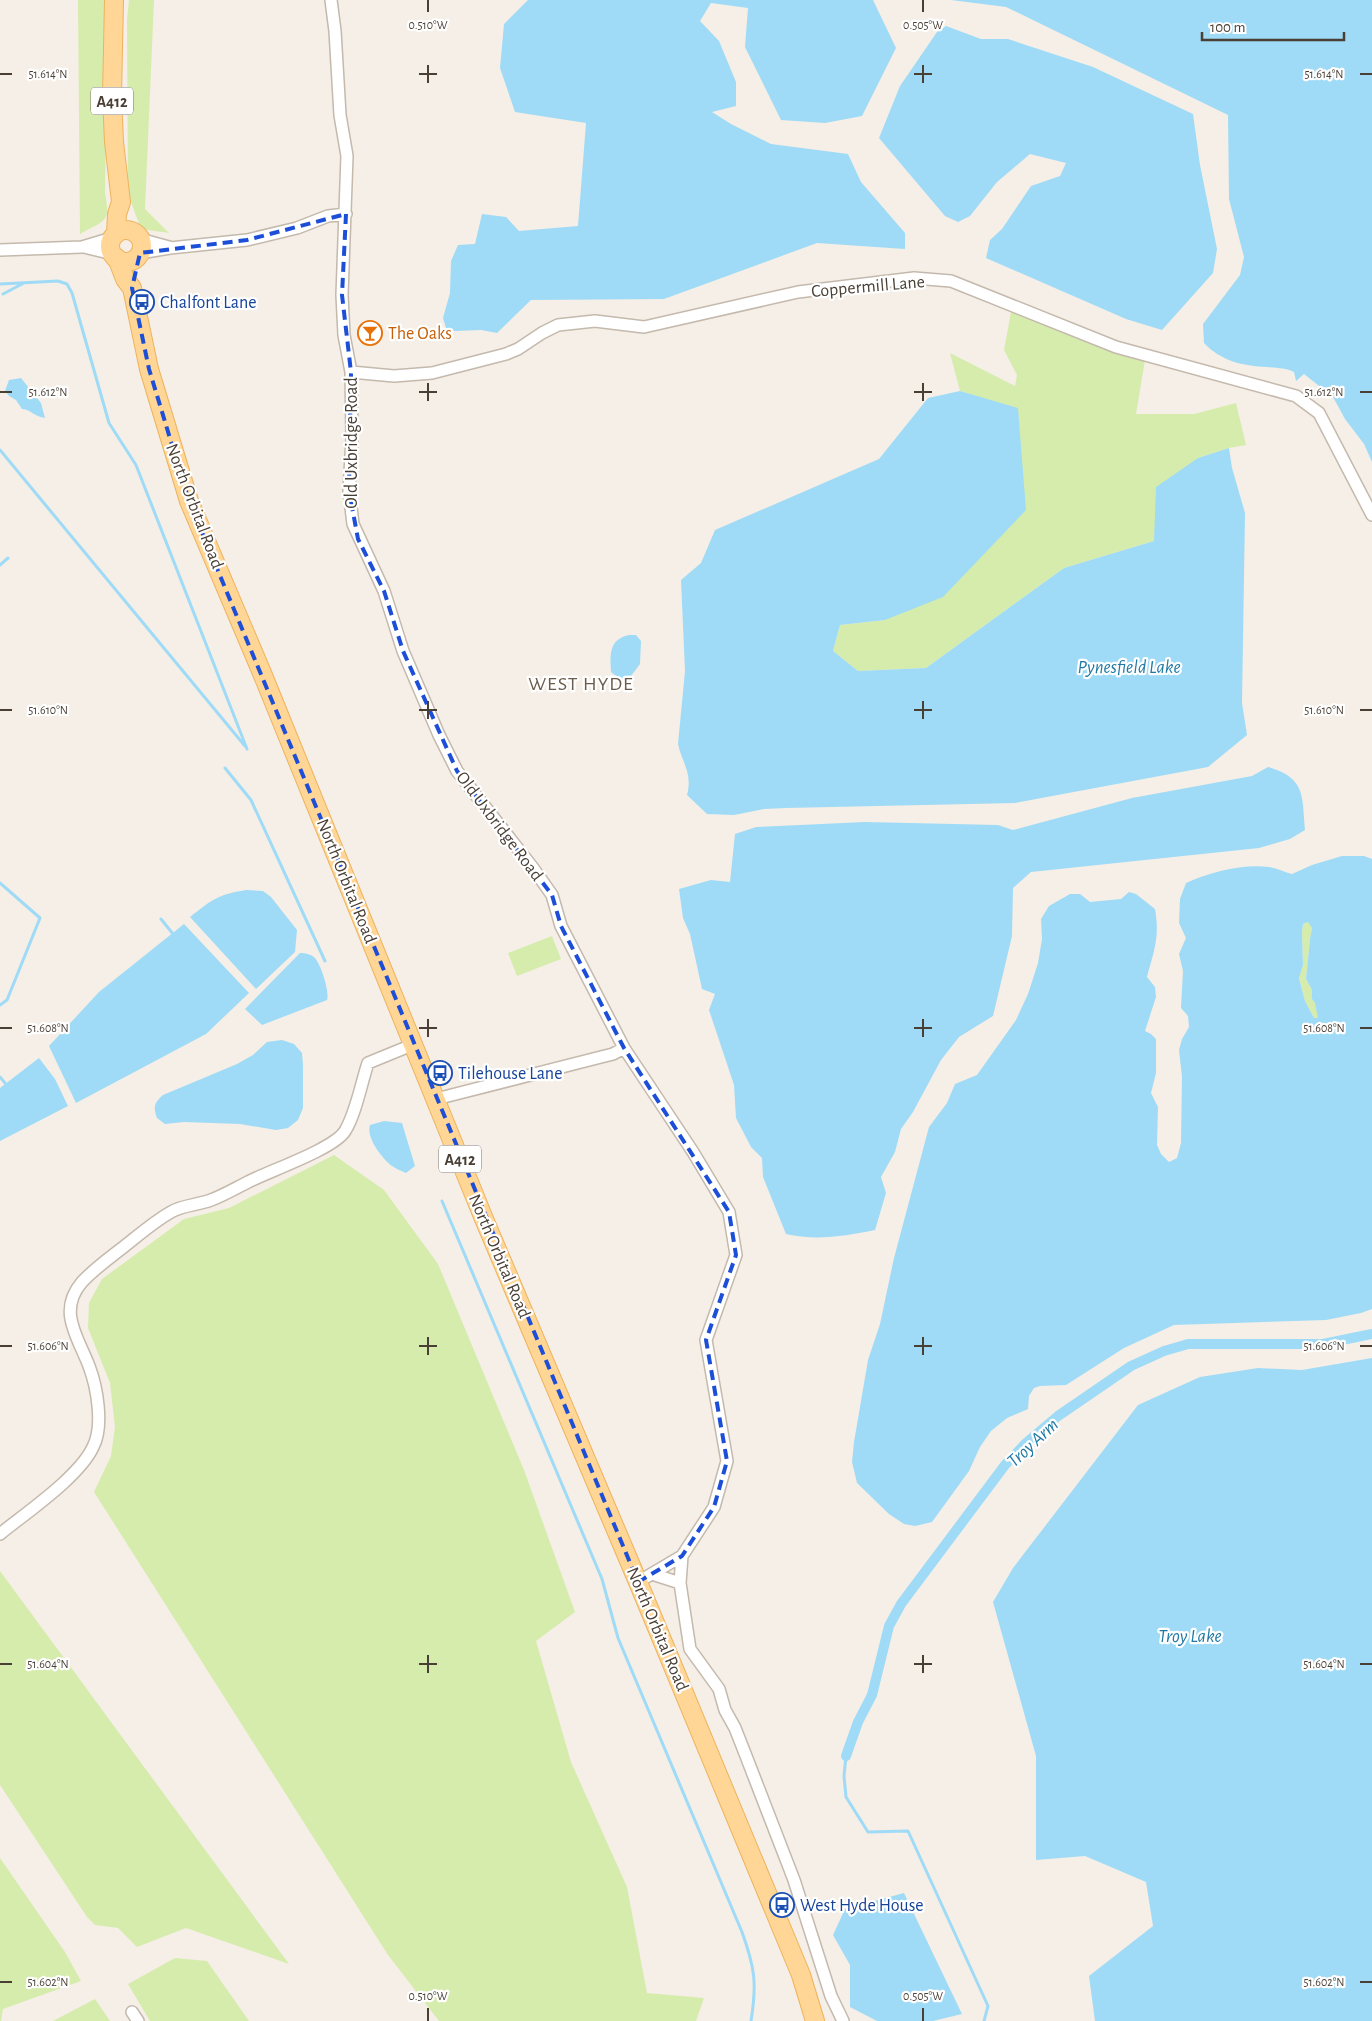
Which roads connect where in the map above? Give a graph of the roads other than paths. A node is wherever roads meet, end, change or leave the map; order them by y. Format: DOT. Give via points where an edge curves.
graph roads {
  1 [pos="114,0"];
  2 [pos="331,0"];
  3 [pos="121,202"];
  4 [pos="346,214"];
  5 [pos="136,234"];
  6 [pos="114,246"];
  7 [pos="170,248"];
  8 [pos="0,250"];
  9 [pos="139,255"];
  10 [pos="132,288"];
  11 [pos="351,372"];
  12 [pos="1372,515"];
  13 [pos="412,1045"];
  14 [pos="624,1048"];
  15 [pos="436,1100"];
  16 [pos="0,1534"];
  17 [pos="682,1556"];
  18 [pos="645,1578"];
  19 [pos="680,1583"];
  20 [pos="815,2021"];
  21 [pos="843,2021"];
  1 -- 3 [label="main road, North Orbital Road / A412" via="112,96"];
  2 -- 4 [label="street, Old Uxbridge Road" via="336,31 340,115 347,156"];
  3 -- 5 [label="main road, North Orbital Road / A412"];
  3 -- 6 [label="main road, North Orbital Road / A412"];
  4 -- 7 [label="street" via="328,216 297,228 247,240"];
  4 -- 11 [label="street, Old Uxbridge Road" via="342,295 344,335"];
  5 -- 6 [label="main road" via="126,230"];
  5 -- 7 [label="street"];
  5 -- 9 [label="main road" via="141,240"];
  6 -- 8 [label="street"];
  6 -- 9 [label="main road" via="127,262"];
  6 -- 10 [label="main road, North Orbital Road / A412" via="125,279"];
  7 -- 9 [label="street"];
  9 -- 10 [label="main road, North Orbital Road / A412"];
  10 -- 13 [label="main road, North Orbital Road / A412" via="149,369 189,501 336,852"];
  11 -- 12 [label="street, Coppermill Lane" via="394,376 439,371 506,354 558,325 595,321 644,327 798,292 914,278 951,281 1116,347 1296,396 1319,413"];
  11 -- 14 [label="street, Old Uxbridge Road" via="350,512 358,539 384,591 403,651 457,771 552,895 560,926"];
  13 -- 15 [label="main road, North Orbital Road / A412"];
  13 -- 16 [label="street" via="368,1063 351,1116 339,1137 225,1195 172,1211 91,1272 80,1285 71,1306 72,1329 89,1366 97,1398 98,1427 93,1448 80,1467"];
  14 -- 15 [label="street" via="613,1054"];
  14 -- 17 [label="street, Old Uxbridge Road" via="693,1152 728,1212 736,1255 706,1340 728,1461 714,1508"];
  15 -- 18 [label="main road, North Orbital Road / A412"];
  17 -- 18 [label="street, Old Uxbridge Road"];
  17 -- 19 [label="street"];
  18 -- 19 [label="street"];
  18 -- 20 [label="main road, North Orbital Road / A412" via="801,1975"];
  19 -- 21 [label="street" via="690,1649 719,1689 725,1710 741,1742 794,1880 831,1996"];
}
